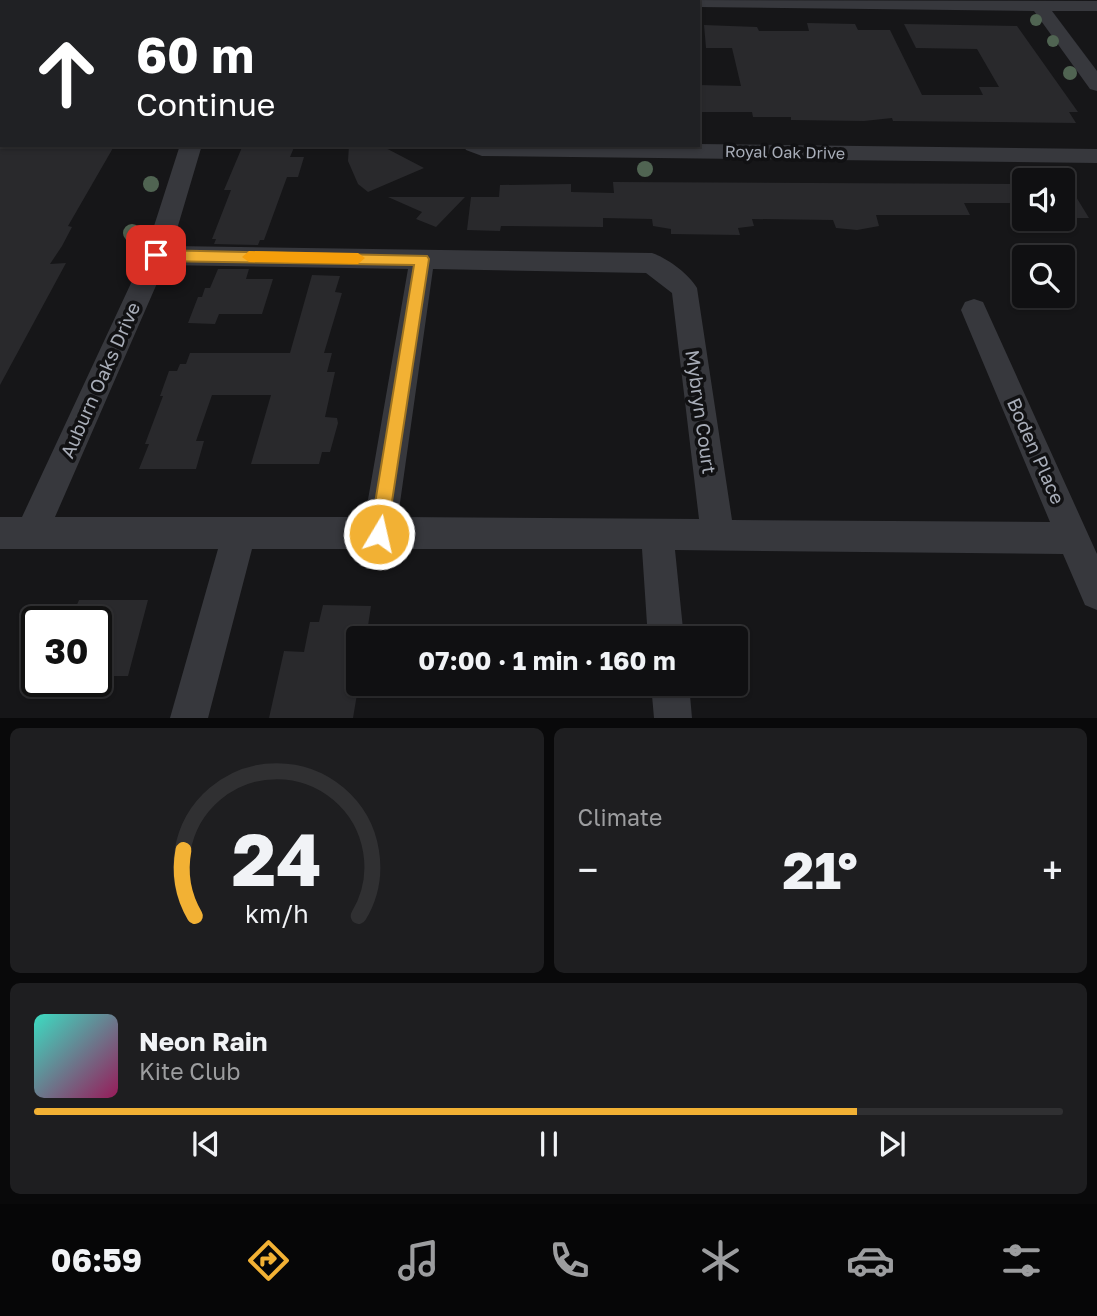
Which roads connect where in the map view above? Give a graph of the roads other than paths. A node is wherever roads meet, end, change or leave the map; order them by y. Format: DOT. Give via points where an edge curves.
graph roads {
  1 [pos="700,2"];
  2 [pos="1037,3"];
  3 [pos="1097,6"];
  4 [pos="1097,85"];
  5 [pos="190,147"];
  6 [pos="478,147"];
  7 [pos="1097,156"];
  8 [pos="156,255"];
  9 [pos="422,259"];
  10 [pos="974,310"];
  11 [pos="16,533"];
  12 [pos="657,533"];
  13 [pos="239,534"];
  14 [pos="379,534"];
  15 [pos="718,536"];
  16 [pos="1074,538"];
  17 [pos="1097,593"];
  18 [pos="665,626"];
  19 [pos="671,696"];
  20 [pos="189,718"];
  21 [pos="673,718"];
  1 -- 2 [label="street"];
  2 -- 3 [label="street"];
  2 -- 4 [label="street"];
  5 -- 8 [label="street, Auburn Oaks Drive"];
  6 -- 7 [label="street, Royal Oak Drive"];
  8 -- 9 [label="street"];
  8 -- 11 [label="street, Auburn Oaks Drive"];
  9 -- 14 [label="street"];
  9 -- 15 [label="street, Mybryn Court" via="652,263 684,288"];
  10 -- 16 [label="street, Boden Place"];
  11 -- 13 [label="street"];
  12 -- 14 [label="street"];
  12 -- 15 [label="street"];
  12 -- 18 [label="street"];
  13 -- 14 [label="street"];
  13 -- 20 [label="street"];
  15 -- 16 [label="street"];
  16 -- 17 [label="street, Boden Place"];
  19 -- 21 [label="street"];
}
